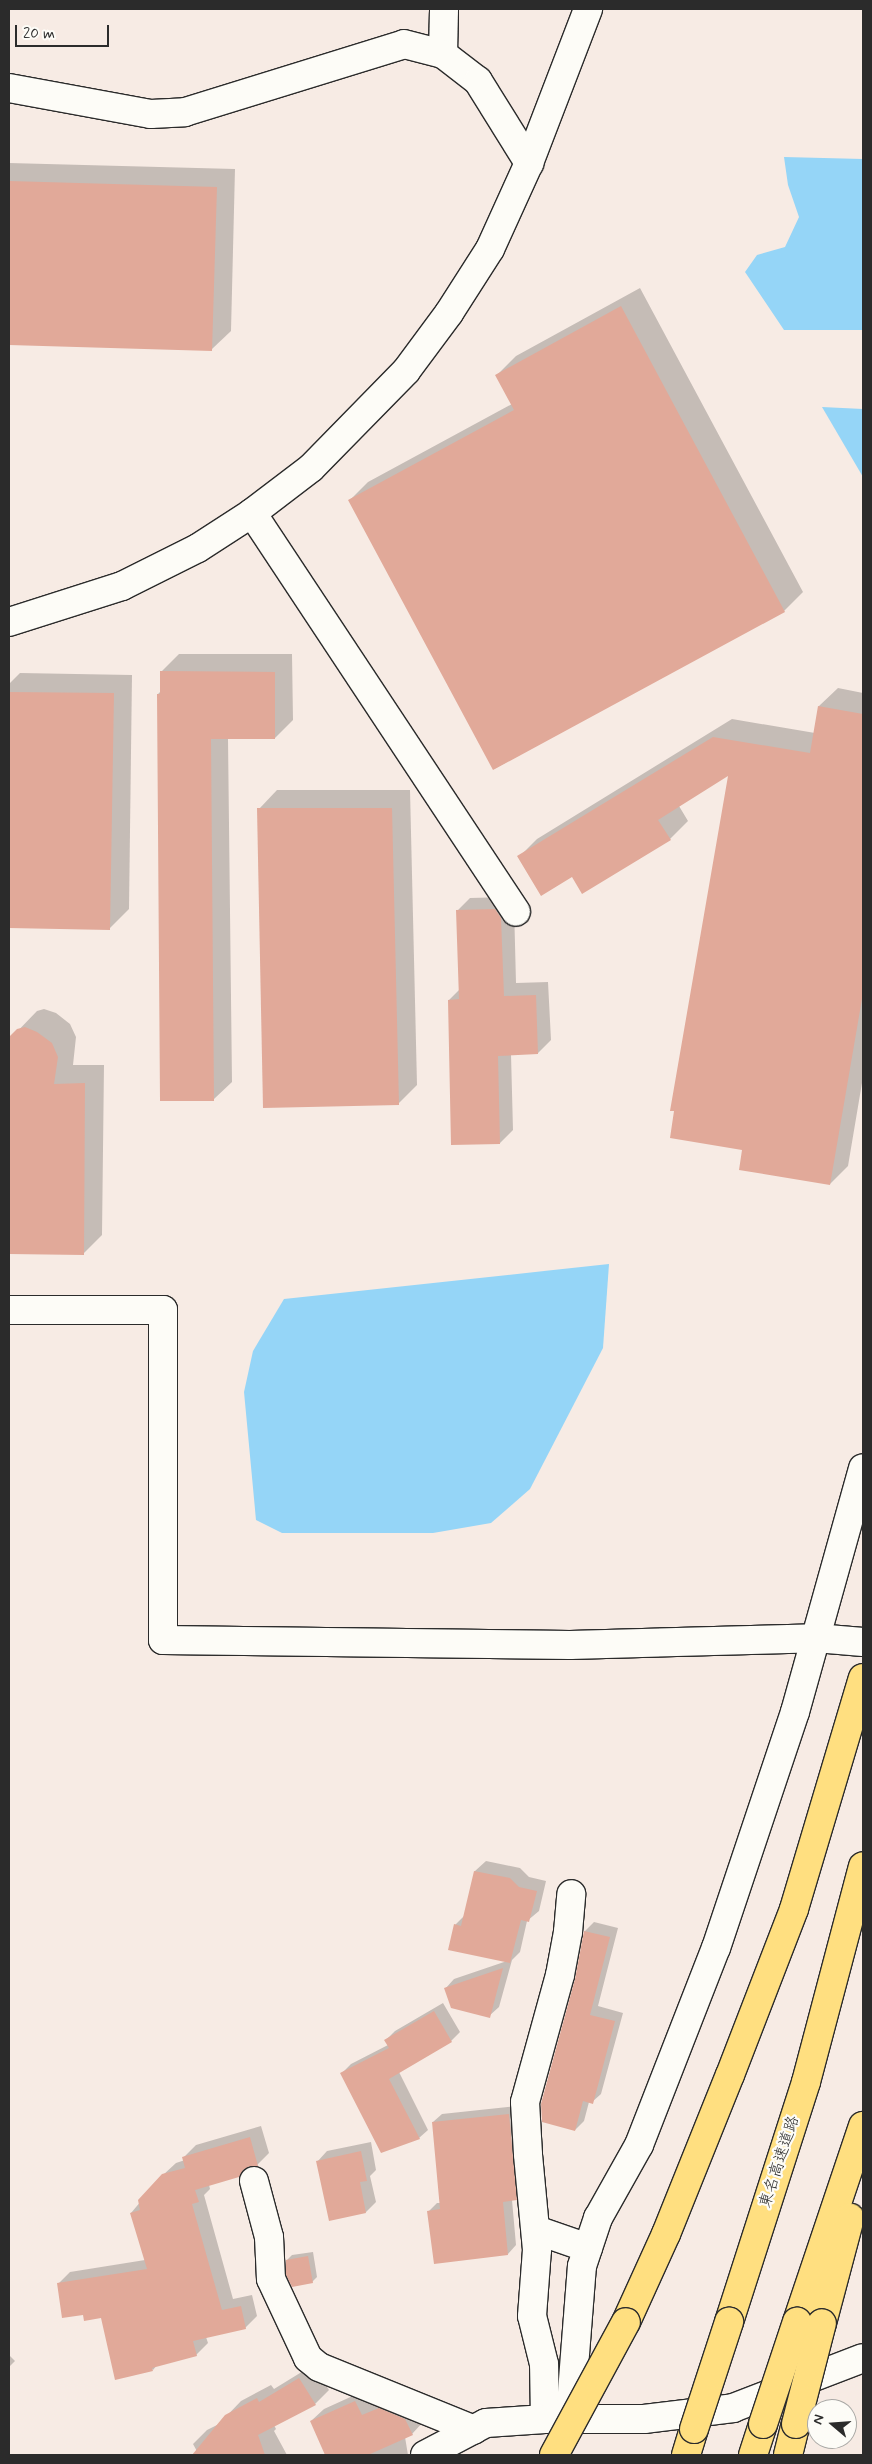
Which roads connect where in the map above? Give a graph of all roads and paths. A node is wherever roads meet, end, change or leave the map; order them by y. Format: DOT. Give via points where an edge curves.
graph roads {
  1 [pos="444,9"];
  2 [pos="588,9"];
  3 [pos="444,54"];
  4 [pos="9,88"];
  5 [pos="529,163"];
  6 [pos="252,513"];
  7 [pos="9,622"];
  8 [pos="516,912"];
  9 [pos="9,1310"];
  10 [pos="863,1468"];
  11 [pos="816,1638"];
  12 [pos="863,1642"];
  13 [pos="863,1678"];
  14 [pos="863,1866"];
  15 [pos="571,1894"];
  16 [pos="863,2126"];
  17 [pos="863,2168"];
  18 [pos="254,2181"];
  19 [pos="536,2230"];
  20 [pos="588,2248"];
  21 [pos="810,2322"];
  22 [pos="863,2358"];
  23 [pos="557,2419"];
  24 [pos="474,2430"];
  25 [pos="425,2455"];
  26 [pos="554,2455"];
  27 [pos="559,2455"];
  28 [pos="686,2455"];
  29 [pos="753,2455"];
  30 [pos="788,2455"];
  1 -- 3 [label="street"];
  2 -- 5 [label="street"];
  3 -- 4 [label="street" via="404,44 185,112 151,114"];
  3 -- 5 [label="street" via="478,81"];
  5 -- 6 [label="street" via="490,249 449,313 406,371 311,468"];
  6 -- 7 [label="street" via="198,548 122,586"];
  6 -- 8 [label="street"];
  9 -- 11 [label="street" via="164,1310 163,1640 570,1645"];
  10 -- 11 [label="street"];
  11 -- 12 [label="street"];
  11 -- 20 [label="street" via="795,1712 716,1948 639,2144 598,2218"];
  13 -- 26 [label="highway, bridge" via="794,1909 666,2234 626,2322"];
  14 -- 28 [label="highway, 東名高速道路, bridge" via="806,2082"];
  15 -- 19 [label="street" via="560,1975 525,2102"];
  16 -- 21 [label="highway"];
  17 -- 21 [label="highway"];
  18 -- 24 [label="street" via="269,2237 271,2279 308,2358 319,2367"];
  19 -- 20 [label="street"];
  19 -- 23 [label="street" via="532,2316"];
  20 -- 23 [label="street" via="582,2266"];
  21 -- 29 [label="highway, bridge" via="763,2424"];
  21 -- 30 [label="highway, bridge" via="796,2424"];
  22 -- 23 [label="street" via="733,2408 644,2419"];
  23 -- 24 [label="street" via="486,2424"];
  23 -- 27 [label="street"];
  24 -- 25 [label="street"];
}
